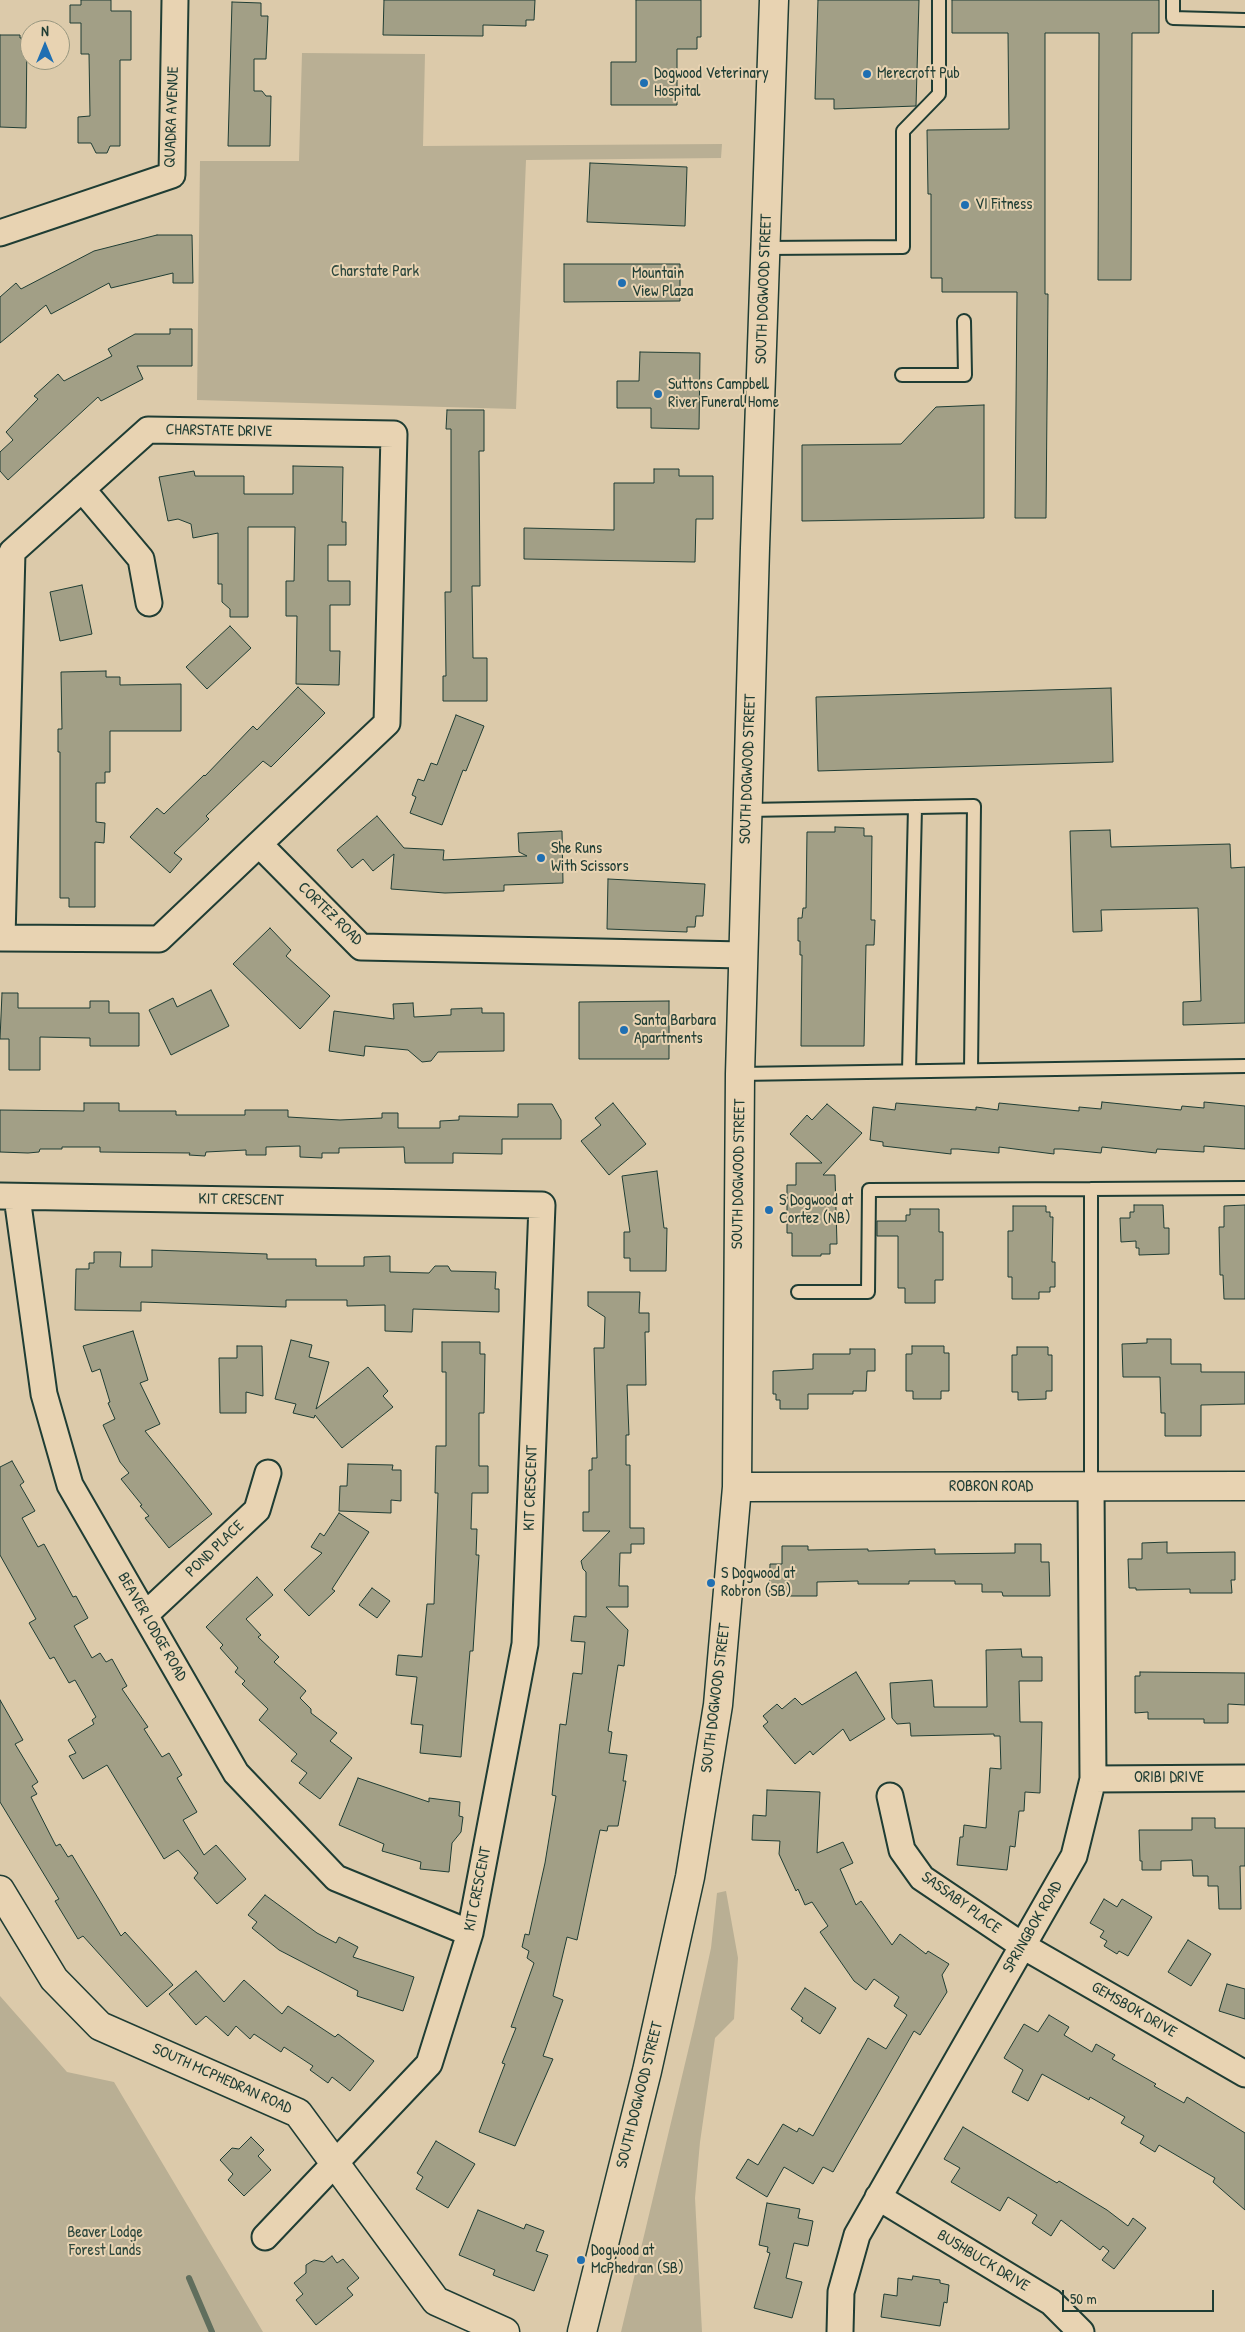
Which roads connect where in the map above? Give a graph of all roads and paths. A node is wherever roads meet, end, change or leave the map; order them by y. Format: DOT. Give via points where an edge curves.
graph roads {
  1 [pos="175,0"];
  2 [pos="774,0"];
  3 [pos="939,0"];
  4 [pos="1173,0"];
  5 [pos="1245,20"];
  6 [pos="0,233"];
  7 [pos="765,248"];
  8 [pos="964,321"];
  9 [pos="902,374"];
  10 [pos="82,489"];
  11 [pos="149,603"];
  12 [pos="915,806"];
  13 [pos="747,810"];
  14 [pos="259,844"];
  15 [pos="1,938"];
  16 [pos="743,955"];
  17 [pos="1245,1066"];
  18 [pos="971,1070"];
  19 [pos="909,1071"];
  20 [pos="740,1074"];
  21 [pos="1091,1188"];
  22 [pos="1245,1188"];
  23 [pos="9,1196"];
  24 [pos="798,1292"];
  25 [pos="268,1473"];
  26 [pos="1091,1486"];
  27 [pos="1245,1486"];
  28 [pos="737,1487"];
  29 [pos="145,1615"];
  30 [pos="1093,1778"];
  31 [pos="1245,1778"];
  32 [pos="890,1796"];
  33 [pos="0,1890"];
  34 [pos="470,1933"];
  35 [pos="1022,1946"];
  36 [pos="1245,2074"];
  37 [pos="334,2163"];
  38 [pos="878,2197"];
  39 [pos="265,2237"];
  40 [pos="505,2332"];
  41 [pos="582,2332"];
  42 [pos="840,2332"];
  43 [pos="1082,2332"];
  1 -- 6 [label="street, QUADRA AVENUE" via="172,175"];
  2 -- 7 [label="main road, SOUTH DOGWOOD STREET"];
  3 -- 7 [label="lane" via="939,94 903,131 903,247"];
  4 -- 5 [label="lane" via="1173,18"];
  7 -- 13 [label="main road, SOUTH DOGWOOD STREET"];
  8 -- 9 [label="lane" via="965,374"];
  10 -- 11 [label="street" via="140,559"];
  10 -- 14 [label="street, CHARSTATE DRIVE" via="148,430 394,434 386,723"];
  10 -- 15 [label="street, CHARSTATE DRIVE" via="12,552"];
  12 -- 13 [label="lane"];
  12 -- 18 [label="lane" via="974,806"];
  12 -- 19 [label="lane"];
  13 -- 16 [label="main road, SOUTH DOGWOOD STREET"];
  14 -- 15 [label="street" via="159,939"];
  14 -- 16 [label="street, CORTEZ ROAD" via="361,948"];
  16 -- 20 [label="main road, SOUTH DOGWOOD STREET"];
  17 -- 18 [label="lane"];
  18 -- 19 [label="lane"];
  19 -- 20 [label="lane"];
  20 -- 28 [label="main road, SOUTH DOGWOOD STREET"];
  21 -- 22 [label="lane"];
  21 -- 24 [label="lane" via="869,1190 868,1292"];
  21 -- 26 [label="lane"];
  23 -- 29 [label="street, BEAVER LODGE ROAD" via="44,1394 70,1485"];
  23 -- 34 [label="street, KIT CRESCENT" via="542,1205 525,1644"];
  25 -- 29 [label="street, POND PLACE" via="257,1510"];
  26 -- 27 [label="main road, ROBRON ROAD"];
  26 -- 28 [label="main road, ROBRON ROAD"];
  26 -- 30 [label="street, SPRINGBOK ROAD"];
  28 -- 41 [label="main road, SOUTH DOGWOOD STREET" via="718,1705 690,1876 647,2071"];
  29 -- 34 [label="street, BEAVER LODGE ROAD" via="236,1773 336,1878"];
  30 -- 31 [label="street, ORIBI DRIVE"];
  30 -- 35 [label="street, SPRINGBOK ROAD" via="1074,1856"];
  32 -- 35 [label="street, SASSABY PLACE" via="902,1850 922,1878"];
  33 -- 37 [label="main road, SOUTH MCPHEDRAN ROAD" via="54,1979 100,2026 298,2113"];
  34 -- 37 [label="street, KIT CRESCENT" via="429,2064"];
  35 -- 36 [label="street, GEMSBOK DRIVE"];
  35 -- 38 [label="street, SPRINGBOK ROAD"];
  37 -- 39 [label="street, KIT CRESCENT"];
  37 -- 40 [label="main road, SOUTH MCPHEDRAN ROAD" via="436,2301"];
  38 -- 42 [label="street, SPRINGBOK ROAD" via="857,2235 841,2292"];
  38 -- 43 [label="street, BUSHBUCK DRIVE" via="1052,2302"];
}
